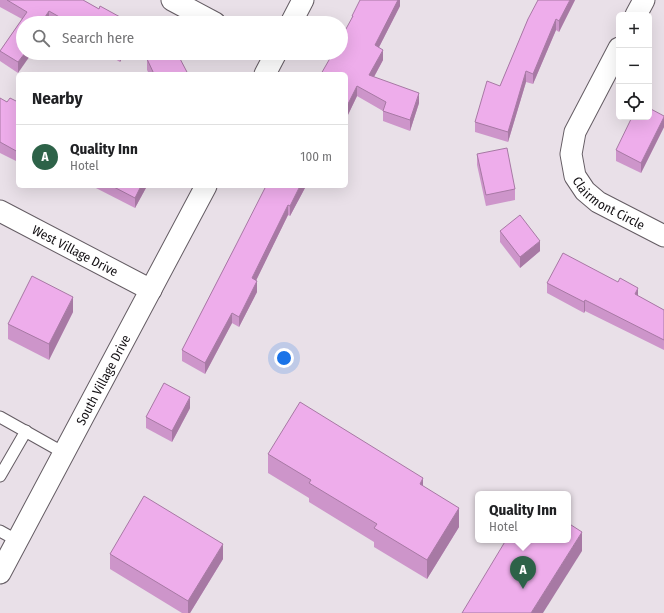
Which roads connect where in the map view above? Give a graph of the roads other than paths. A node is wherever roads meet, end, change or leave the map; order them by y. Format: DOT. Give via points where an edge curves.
graph roads {
  1 [pos="172,0"];
  2 [pos="303,0"];
  3 [pos="644,0"];
  4 [pos="638,12"];
  5 [pos="202,16"];
  6 [pos="295,16"];
  7 [pos="616,54"];
  8 [pos="271,60"];
  9 [pos="266,72"];
  10 [pos="205,188"];
  11 [pos="0,211"];
  12 [pos="664,236"];
  13 [pos="151,290"];
  14 [pos="0,417"];
  15 [pos="26,431"];
  16 [pos="64,452"];
  17 [pos="0,476"];
  18 [pos="9,536"];
  19 [pos="0,573"];
  1 -- 5 [label="street"];
  2 -- 6 [label="street"];
  3 -- 4 [label="street"];
  7 -- 12 [label="street, Clairmont Circle" via="575,132 572,154 575,176 585,191 598,202"];
  8 -- 9 [label="street"];
  10 -- 13 [label="street, South Village Drive"];
  11 -- 13 [label="street, West Village Drive"];
  13 -- 16 [label="street, South Village Drive"];
  14 -- 15 [label="lane"];
  15 -- 16 [label="lane"];
  15 -- 17 [label="lane"];
  16 -- 18 [label="street, South Village Drive"];
  18 -- 19 [label="street, South Village Drive"];
}
